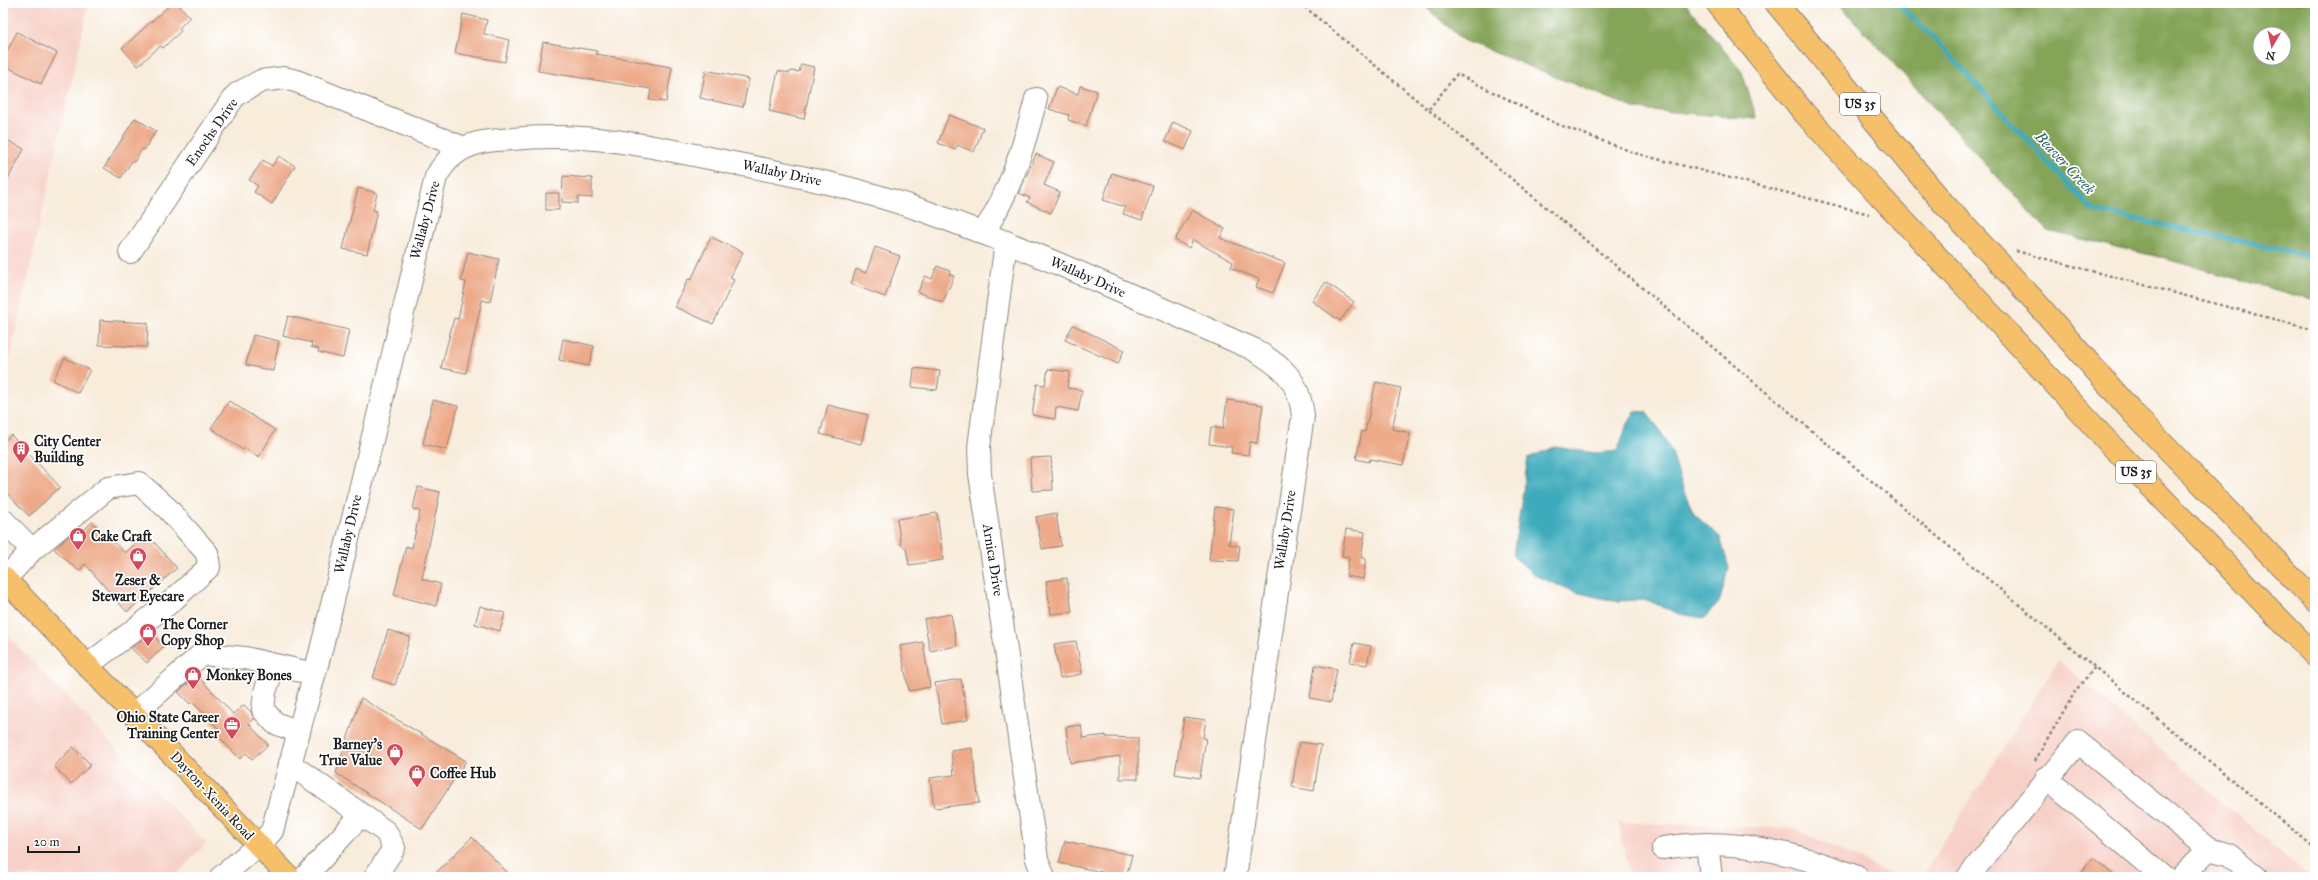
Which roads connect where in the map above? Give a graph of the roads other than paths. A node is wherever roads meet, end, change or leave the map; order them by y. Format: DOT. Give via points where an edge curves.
graph roads {
  1 [pos="1717,3"];
  2 [pos="1776,3"];
  3 [pos="1036,99"];
  4 [pos="464,148"];
  5 [pos="983,233"];
  6 [pos="1006,242"];
  7 [pos="130,252"];
  8 [pos="3,520"];
  9 [pos="32,550"];
  10 [pos="4,578"];
  11 [pos="2315,601"];
  12 [pos="2315,656"];
  13 [pos="88,665"];
  14 [pos="274,665"];
  15 [pos="314,674"];
  16 [pos="134,714"];
  17 [pos="299,732"];
  18 [pos="290,764"];
  19 [pos="2046,778"];
  20 [pos="361,815"];
  21 [pos="257,844"];
  22 [pos="1707,844"];
  23 [pos="1664,848"];
  24 [pos="2209,849"];
  25 [pos="221,877"];
  26 [pos="289,877"];
  27 [pos="305,877"];
  28 [pos="375,877"];
  29 [pos="1044,877"];
  30 [pos="1235,877"];
  31 [pos="1711,877"];
  32 [pos="1857,877"];
  33 [pos="1968,877"];
  34 [pos="2164,877"];
  35 [pos="2181,877"];
  36 [pos="2256,877"];
  1 -- 12 [label="main road, US 35, bridge" via="1805,114 1880,196 2108,443"];
  2 -- 11 [label="main road, US 35, bridge" via="1944,204 2032,298 2134,414"];
  3 -- 5 [label="street" via="1024,146 997,212"];
  4 -- 5 [label="street, Wallaby Drive" via="479,142 546,136 593,137 640,143 861,191"];
  4 -- 7 [label="street, Enochs Drive" via="312,86 284,78 261,81 237,94 232,100"];
  4 -- 15 [label="street, Wallaby Drive" via="443,163 436,178"];
  5 -- 6 [label="street, Wallaby Drive"];
  6 -- 29 [label="street, Arnica Drive" via="979,447 980,474 1037,859"];
  6 -- 30 [label="street, Wallaby Drive" via="1252,349 1280,366 1299,393 1303,416"];
  8 -- 9 [label="street"];
  9 -- 10 [label="street"];
  9 -- 13 [label="street" via="108,488 139,483 168,509 207,553 209,567 172,601"];
  10 -- 13 [label="main road, Dayton-Xenia Road"];
  13 -- 16 [label="main road, Dayton-Xenia Road"];
  14 -- 15 [label="street"];
  14 -- 16 [label="street" via="246,658 202,654"];
  14 -- 17 [label="street" via="265,692 263,710 276,723"];
  15 -- 17 [label="street, Wallaby Drive"];
  16 -- 21 [label="main road, Dayton-Xenia Road"];
  17 -- 18 [label="street, Wallaby Drive"];
  18 -- 20 [label="street"];
  18 -- 21 [label="street, Wallaby Drive" via="272,831"];
  19 -- 24 [label="street" via="2078,742"];
  19 -- 33 [label="street"];
  19 -- 34 [label="street"];
  20 -- 27 [label="street"];
  20 -- 28 [label="street" via="386,832 394,848"];
  21 -- 25 [label="street, Wallaby Drive"];
  21 -- 26 [label="main road, Dayton-Xenia Road"];
  22 -- 23 [label="street"];
  22 -- 31 [label="street"];
  22 -- 32 [label="street" via="1768,849 1792,854"];
  24 -- 35 [label="street"];
  24 -- 36 [label="street" via="2230,855"];
}
